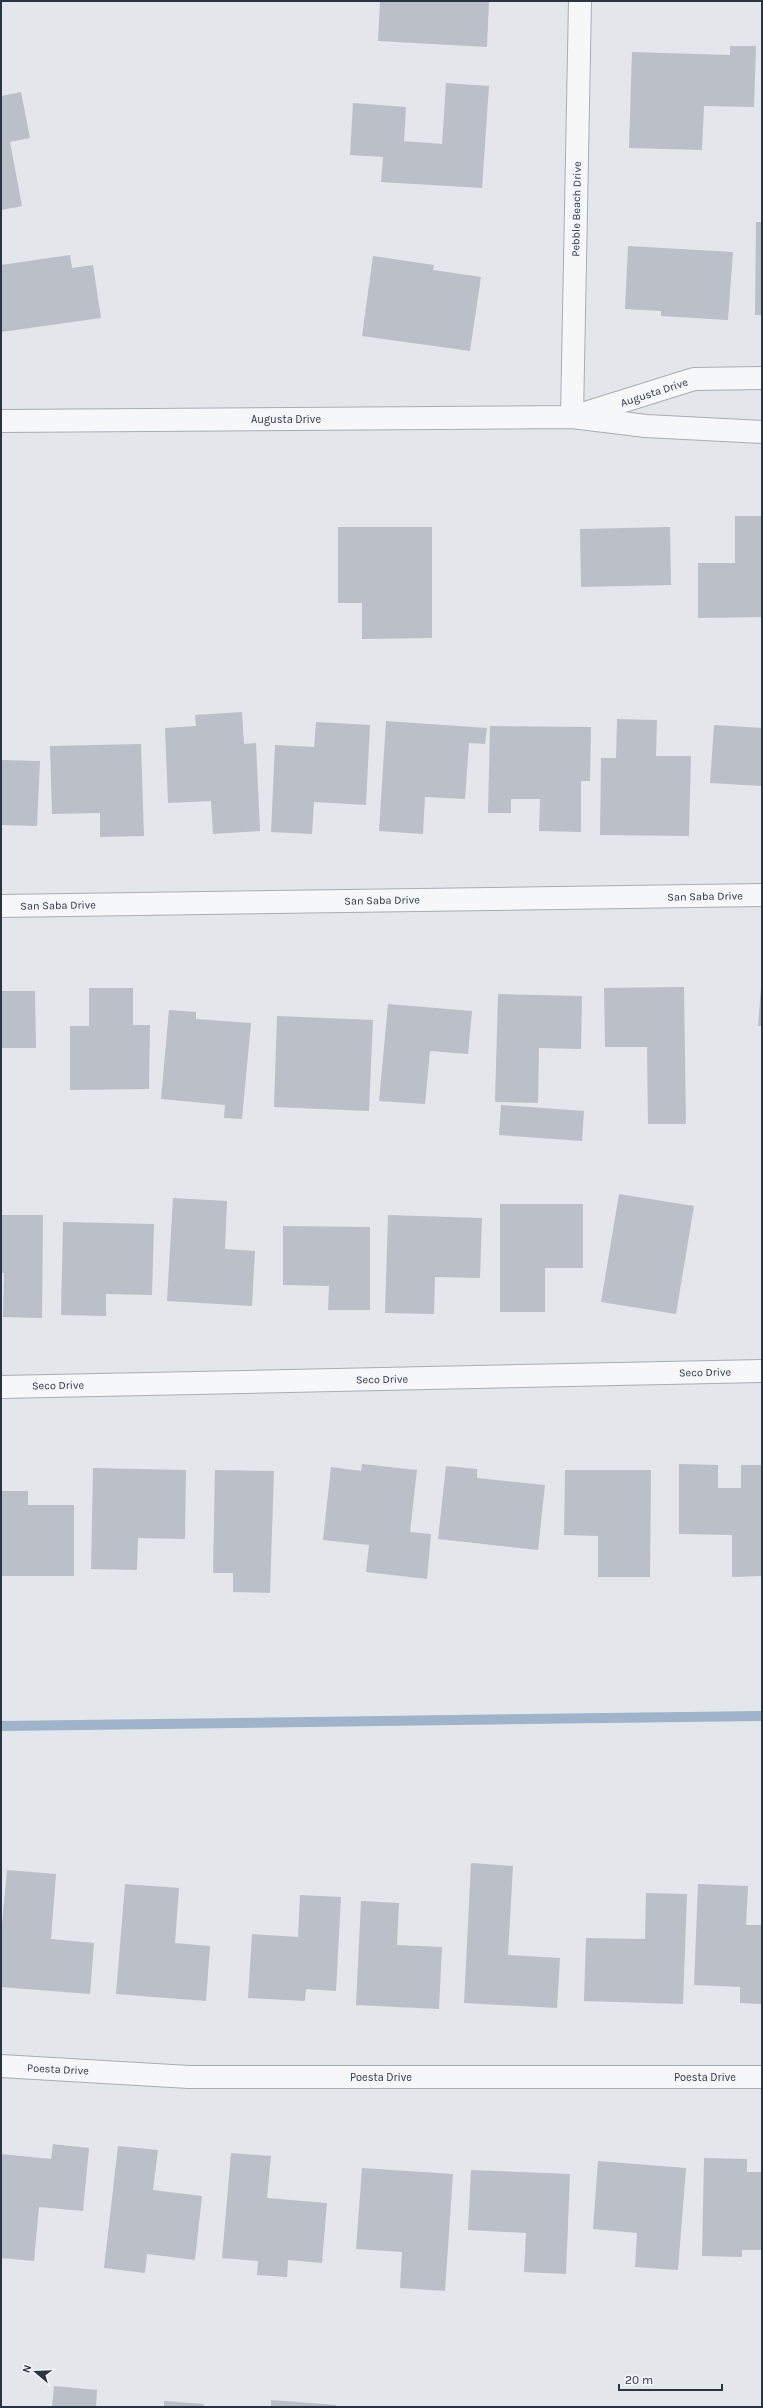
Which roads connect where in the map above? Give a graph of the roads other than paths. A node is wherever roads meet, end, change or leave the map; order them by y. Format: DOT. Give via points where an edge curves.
graph roads {
  1 [pos="580,1"];
  2 [pos="762,378"];
  3 [pos="572,418"];
  4 [pos="1,421"];
  5 [pos="762,432"];
  6 [pos="762,895"];
  7 [pos="1,906"];
  8 [pos="762,1371"];
  9 [pos="1,1387"];
  10 [pos="1,2066"];
  11 [pos="762,2077"];
  1 -- 3 [label="street, Pebble Beach Drive"];
  2 -- 3 [label="street, Augusta Drive" via="694,379"];
  3 -- 4 [label="street, Augusta Drive"];
  3 -- 5 [label="street, Augusta Drive" via="646,426"];
  6 -- 7 [label="street, San Saba Drive"];
  8 -- 9 [label="street, Seco Drive"];
  10 -- 11 [label="street, Poesta Drive" via="189,2077"];
}
